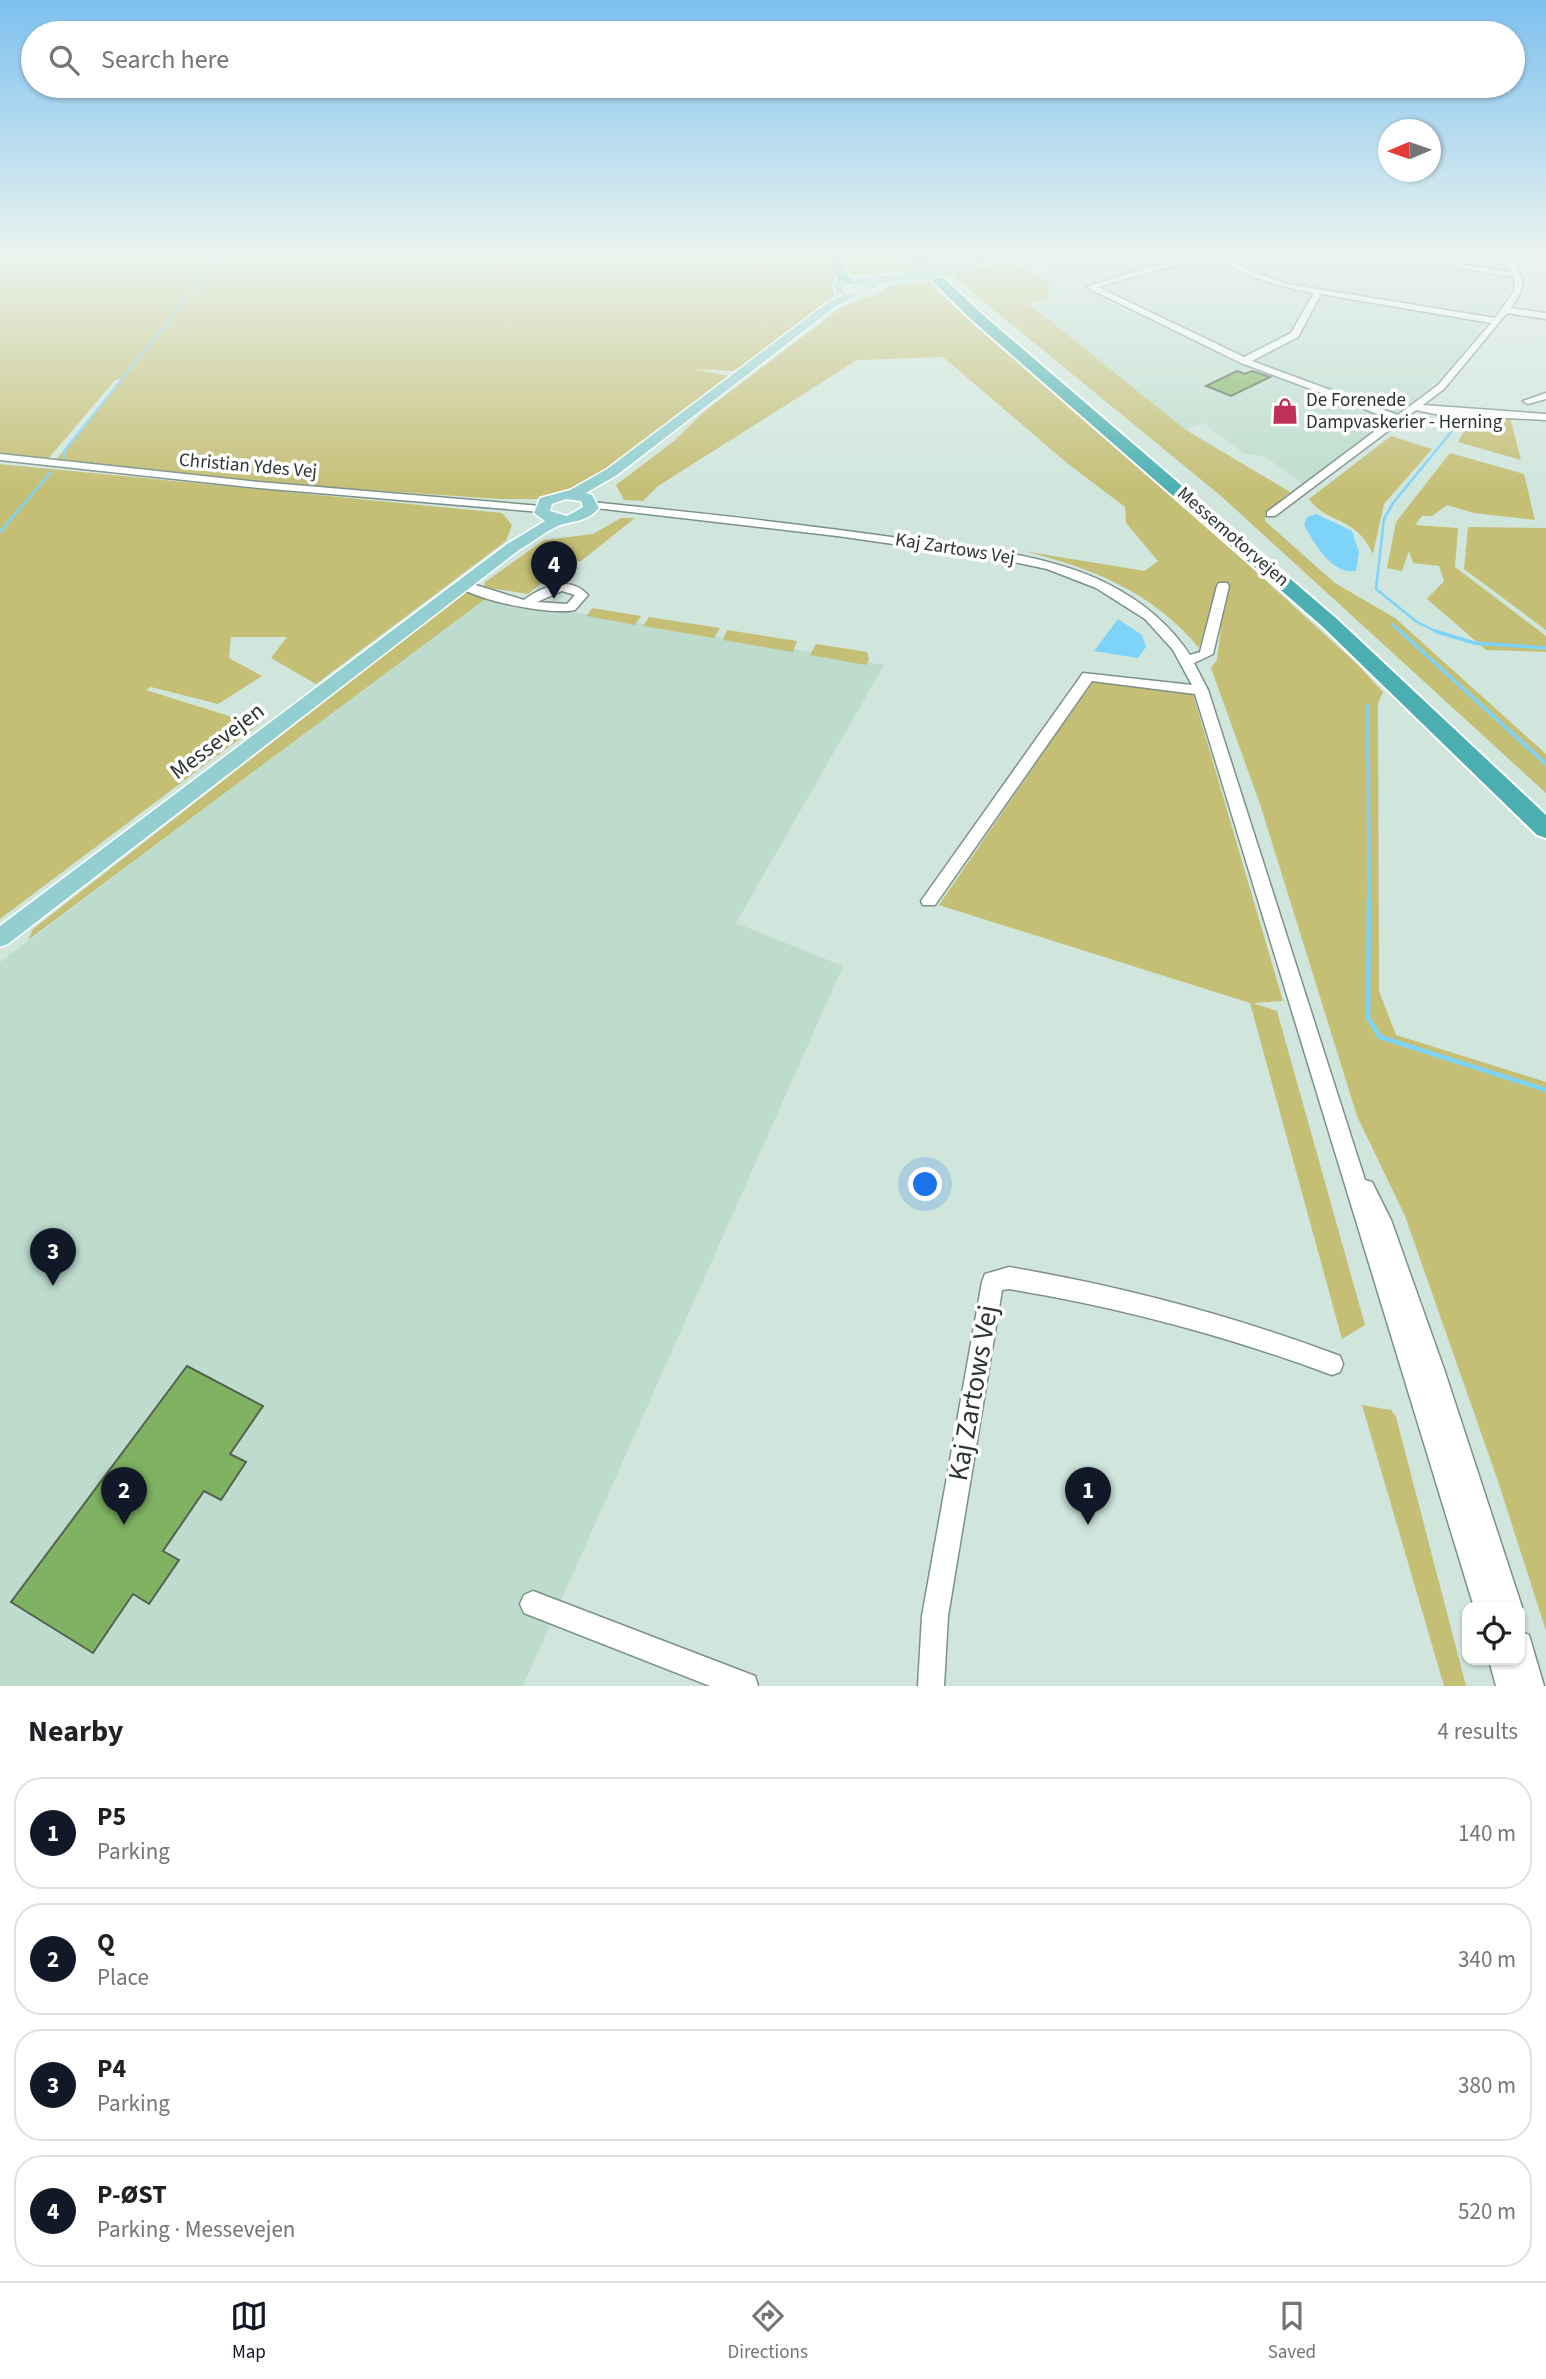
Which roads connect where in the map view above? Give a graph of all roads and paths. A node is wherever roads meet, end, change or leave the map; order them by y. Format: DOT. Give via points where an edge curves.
graph roads {
  1 [pos="793,334"];
  2 [pos="996,334"];
  3 [pos="1009,334"];
  4 [pos="1187,334"];
  5 [pos="1296,334"];
  6 [pos="1487,334"];
  7 [pos="1244,361"];
  8 [pos="1546,396"];
  9 [pos="1528,401"];
  10 [pos="1416,407"];
  11 [pos="1546,417"];
  12 [pos="1400,419"];
  13 [pos="0,457"];
  14 [pos="585,502"];
  15 [pos="547,511"];
  16 [pos="1271,514"];
  17 [pos="463,585"];
  18 [pos="1223,586"];
  19 [pos="528,603"];
  20 [pos="1189,660"];
  21 [pos="1200,690"];
  22 [pos="1546,808"];
  23 [pos="1546,829"];
  24 [pos="929,901"];
  25 [pos="0,938"];
  26 [pos="1350,1159"];
  27 [pos="1332,1364"];
  28 [pos="1485,1602"];
  29 [pos="1507,1602"];
  30 [pos="533,1604"];
  31 [pos="1525,1663"];
  32 [pos="1503,1665"];
  33 [pos="745,1686"];
  34 [pos="931,1686"];
  35 [pos="1509,1686"];
  36 [pos="1531,1686"];
  1 -- 14 [label="main road" via="612,472"];
  2 -- 23 [label="highway, Messemotorvejen" via="1330,623"];
  3 -- 22 [label="highway, Messemotorvejen" via="1343,619"];
  4 -- 7 [label="street"];
  5 -- 7 [label="street"];
  6 -- 10 [label="street" via="1457,371"];
  7 -- 12 [label="street"];
  8 -- 9 [label="street"];
  10 -- 11 [label="street"];
  10 -- 12 [label="street"];
  12 -- 16 [label="street"];
  13 -- 15 [label="street, Christian Ydes Vej"];
  14 -- 15 [label="main road" via="556,496"];
  14 -- 15 [label="main road" via="573,519"];
  14 -- 20 [label="street, Kaj Zartows Vej" via="782,524 1045,565 1124,597 1154,620"];
  15 -- 17 [label="main road, Messevejen" via="513,547"];
  17 -- 19 [label="street"];
  17 -- 25 [label="main road, Messevejen"];
  18 -- 20 [label="street" via="1206,654"];
  20 -- 21 [label="street, Kaj Zartows Vej"];
  21 -- 24 [label="street" via="1088,676"];
  21 -- 26 [label="street, Kaj Zartows Vej"];
  26 -- 28 [label="street, Kaj Zartows Vej"];
  26 -- 29 [label="street, Kaj Zartows Vej" via="1381,1220"];
  27 -- 34 [label="street, Kaj Zartows Vej" via="1239,1330 1131,1300 1009,1278 993,1282 935,1616"];
  30 -- 33 [label="street"];
  31 -- 36 [label="street"];
  32 -- 35 [label="street"];
}
